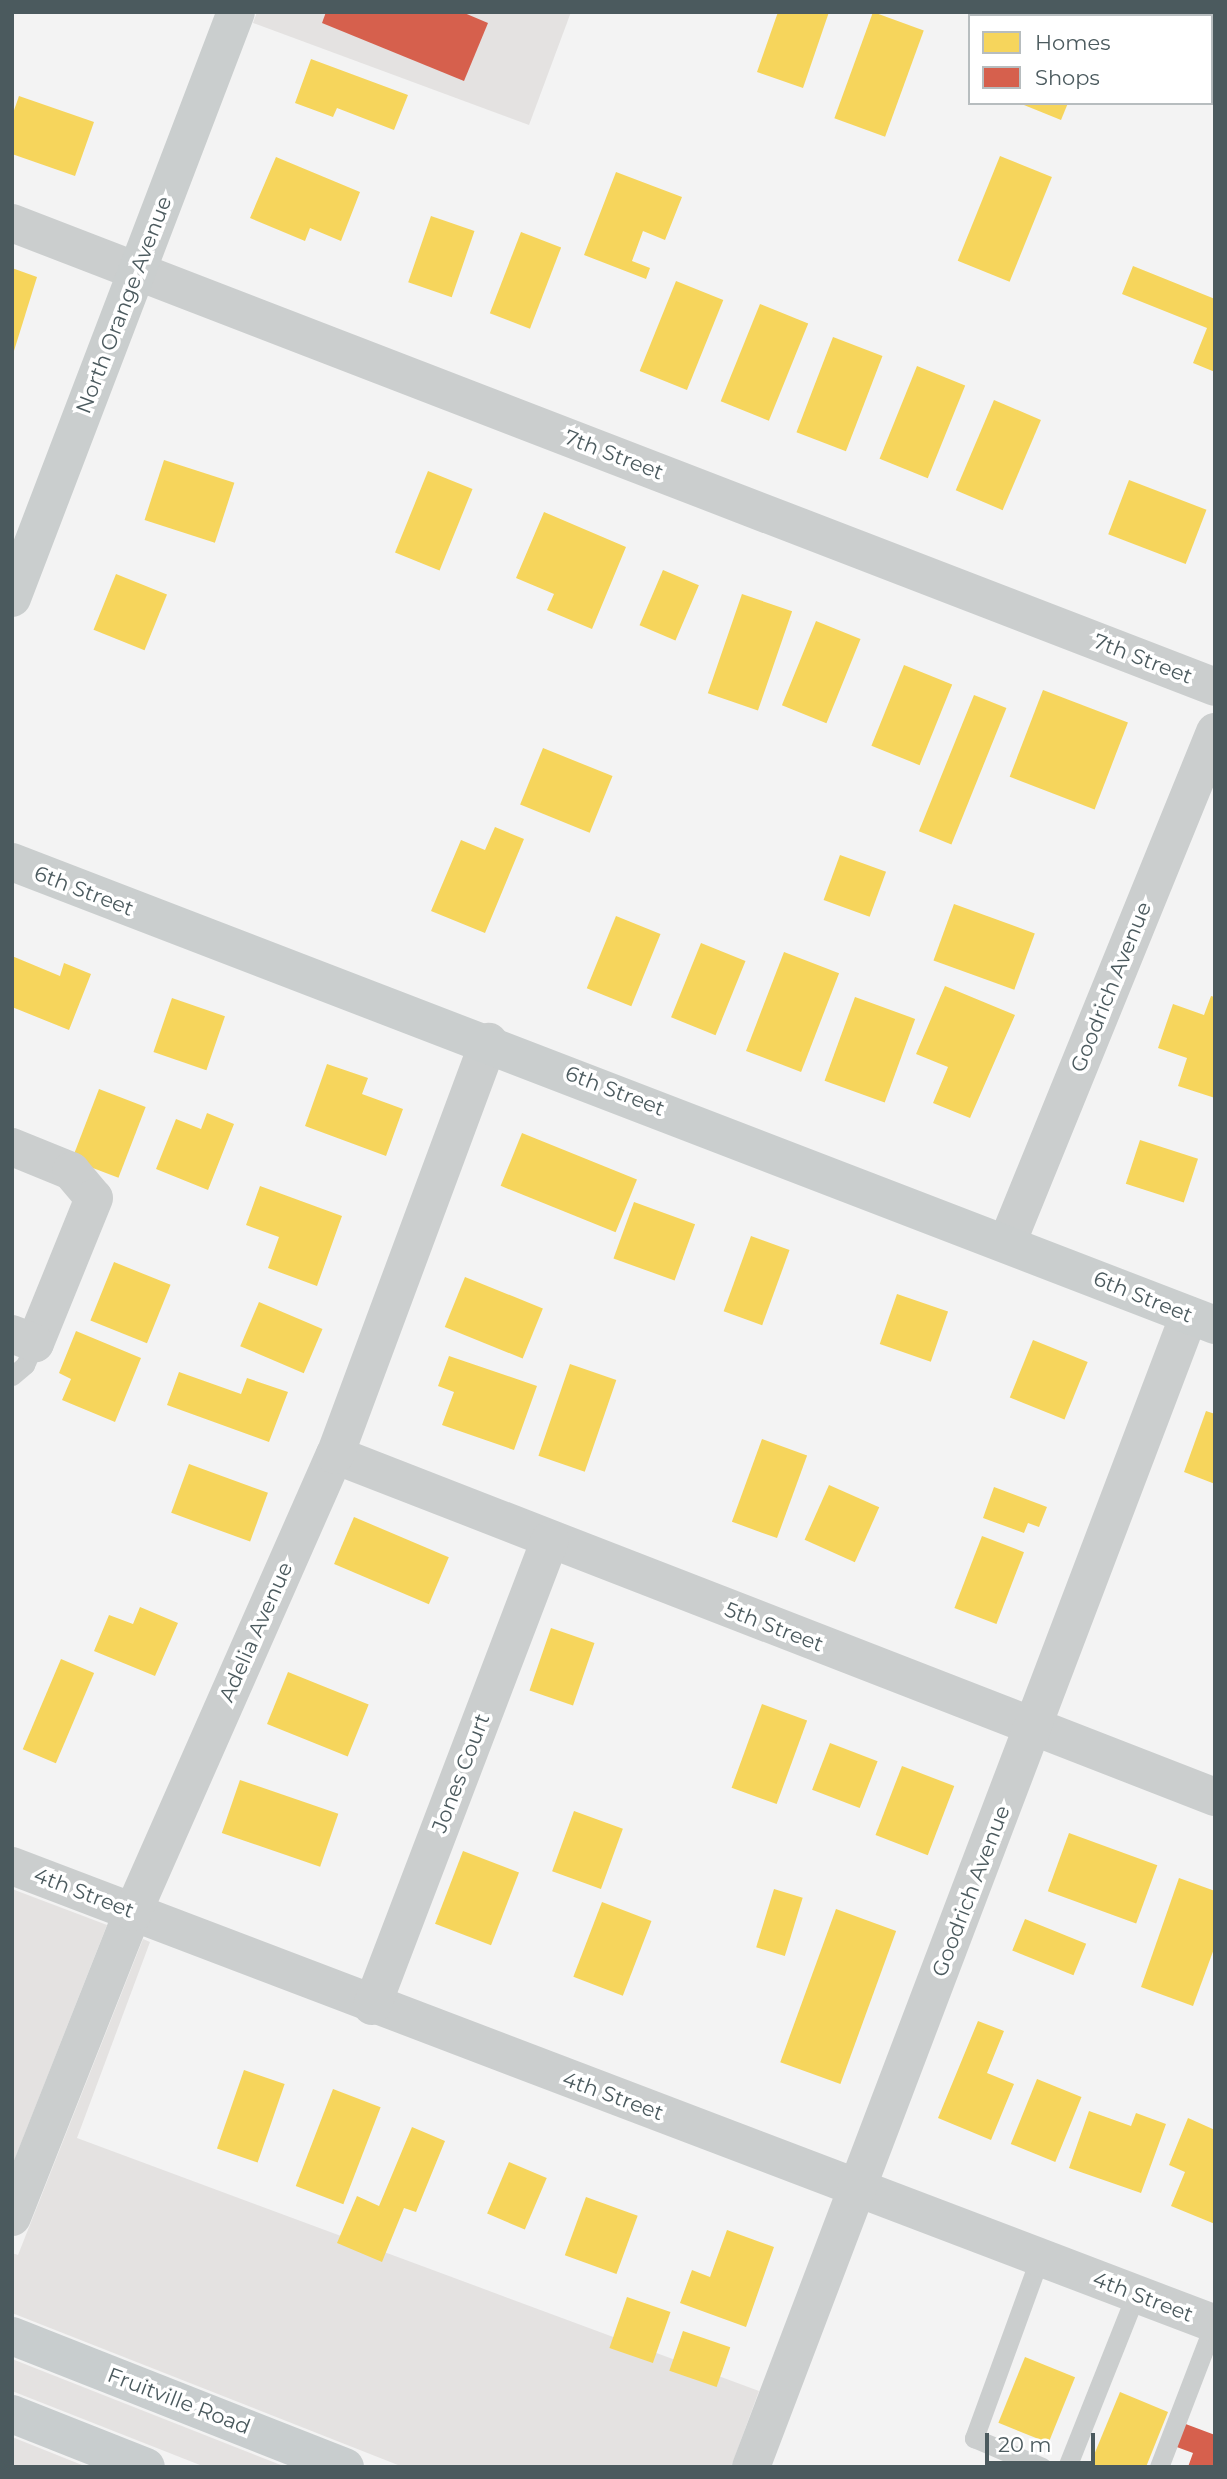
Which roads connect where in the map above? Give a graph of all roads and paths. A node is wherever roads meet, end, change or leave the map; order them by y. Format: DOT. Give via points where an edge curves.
graph roads {
  1 [pos="236,12"];
  2 [pos="12,223"];
  3 [pos="137,271"];
  4 [pos="12,597"];
  5 [pos="1215,687"];
  6 [pos="1215,732"];
  7 [pos="12,862"];
  8 [pos="489,1042"];
  9 [pos="12,1147"];
  10 [pos="1007,1242"];
  11 [pos="1202,1320"];
  12 [pos="24,1339"];
  13 [pos="12,1376"];
  14 [pos="335,1455"];
  15 [pos="550,1540"];
  16 [pos="1035,1727"];
  17 [pos="1215,1797"];
  18 [pos="12,1866"];
  19 [pos="133,1912"];
  20 [pos="372,2006"];
  21 [pos="857,2187"];
  22 [pos="12,2217"];
  23 [pos="1040,2257"];
  24 [pos="1136,2294"];
  25 [pos="1214,2324"];
  26 [pos="12,2336"];
  27 [pos="12,2414"];
  28 [pos="146,2467"];
  29 [pos="345,2467"];
  30 [pos="751,2467"];
  31 [pos="1042,2467"];
  32 [pos="1067,2467"];
  33 [pos="1159,2467"];
  1 -- 3 [label="street, North Orange Avenue"];
  2 -- 3 [label="street, 7th Street"];
  3 -- 4 [label="street, North Orange Avenue"];
  3 -- 5 [label="street, 7th Street"];
  6 -- 10 [label="street, Goodrich Avenue"];
  7 -- 8 [label="street, 6th Street"];
  8 -- 10 [label="street, 6th Street"];
  8 -- 14 [label="street, Adelia Avenue"];
  9 -- 12 [label="street" via="71,1171 94,1198"];
  10 -- 11 [label="street, 6th Street"];
  11 -- 16 [label="street, Goodrich Avenue"];
  12 -- 13 [label="lane" via="25,1365"];
  14 -- 15 [label="street, 5th Street"];
  14 -- 19 [label="street, Adelia Avenue"];
  15 -- 16 [label="street, 5th Street"];
  15 -- 20 [label="street, Jones Court"];
  16 -- 17 [label="street, 5th Street"];
  16 -- 21 [label="street, Goodrich Avenue"];
  18 -- 19 [label="street, 4th Street"];
  19 -- 20 [label="street, 4th Street"];
  19 -- 22 [label="street, Adelia Avenue"];
  20 -- 21 [label="street, 4th Street"];
  21 -- 23 [label="street, 4th Street"];
  21 -- 30 [label="street, Goodrich Avenue"];
  23 -- 24 [label="street, 4th Street"];
  23 -- 31 [label="lane" via="974,2438"];
  24 -- 25 [label="street, 4th Street"];
  24 -- 32 [label="lane"];
  25 -- 33 [label="lane"];
  26 -- 29 [label="main road, Fruitville Road"];
  27 -- 28 [label="main road"];
}
